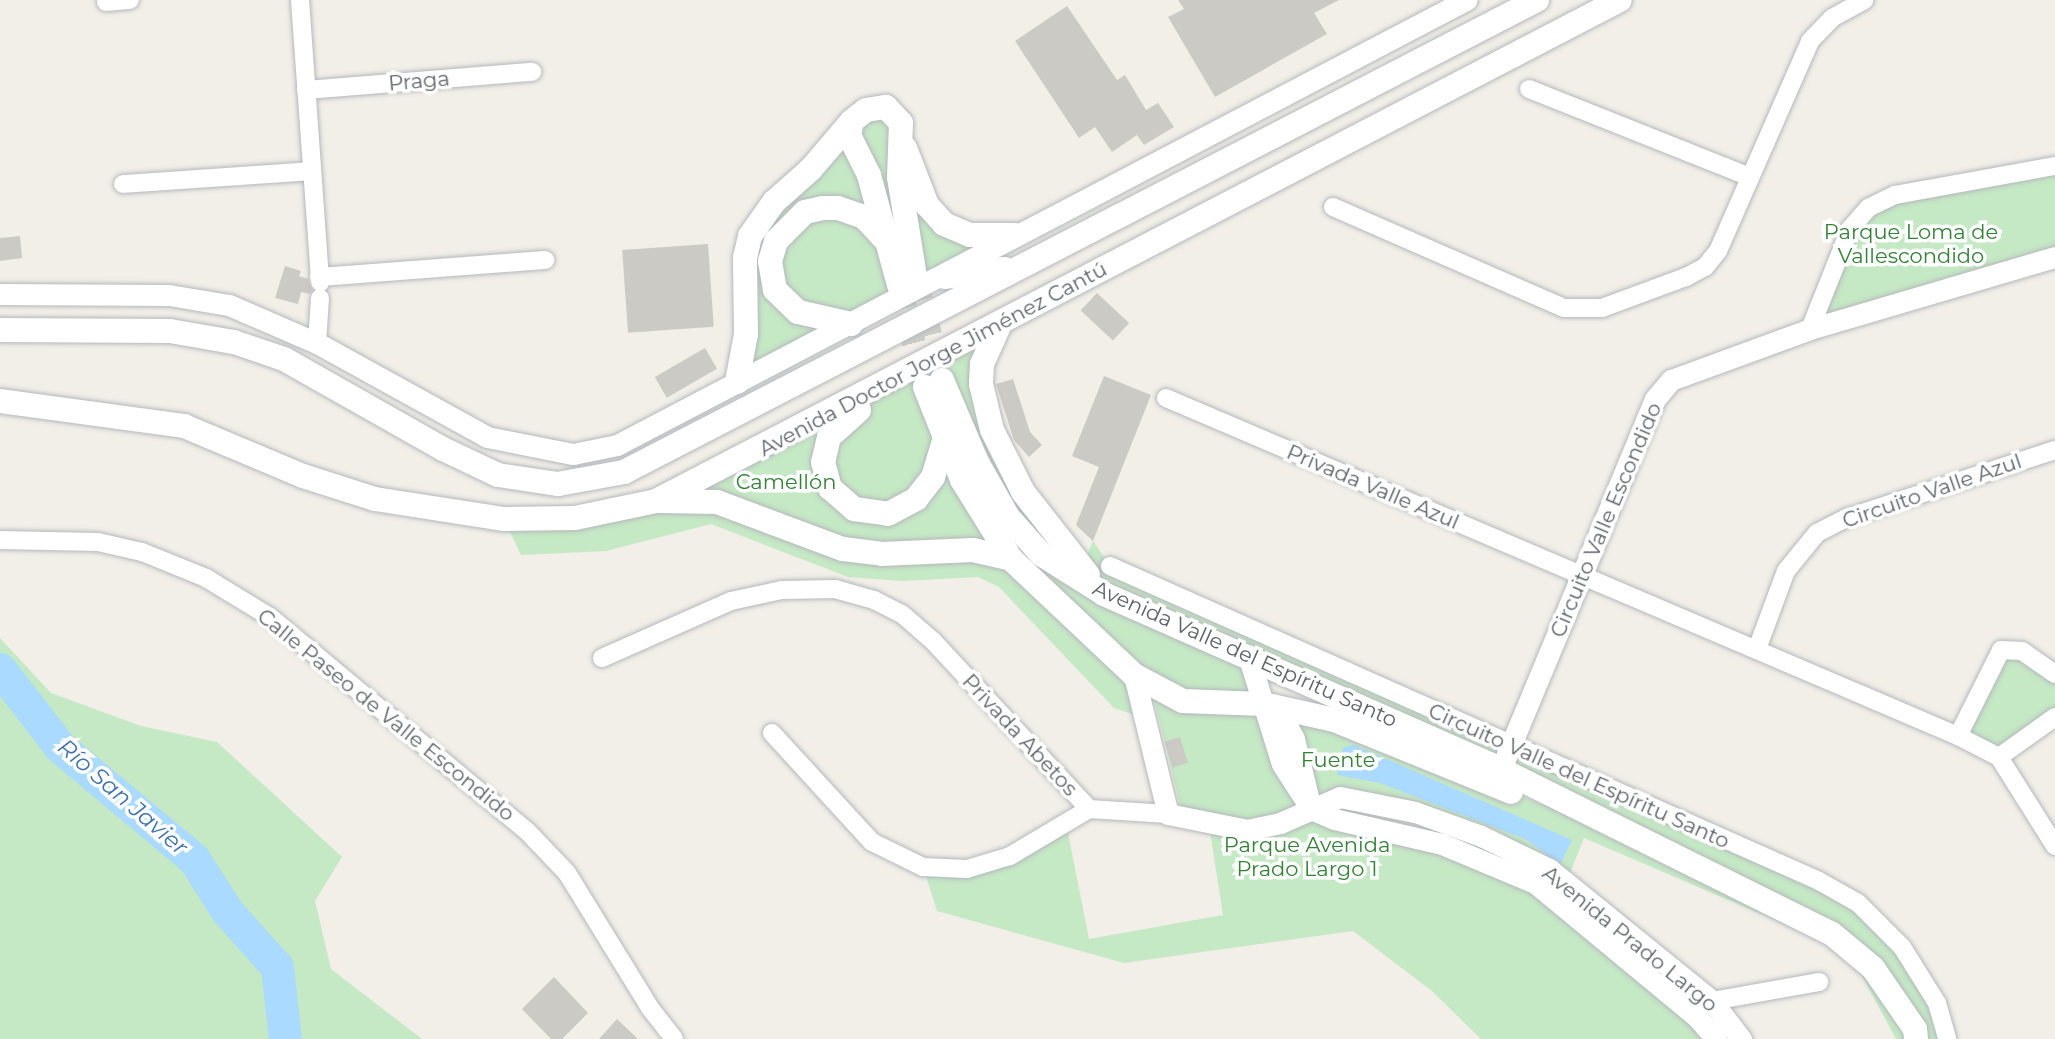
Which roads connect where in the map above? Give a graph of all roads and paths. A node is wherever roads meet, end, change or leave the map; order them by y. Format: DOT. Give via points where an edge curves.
graph roads {
  1 [pos="130,0"];
  2 [pos="300,0"];
  3 [pos="1466,0"];
  4 [pos="1537,0"];
  5 [pos="1620,0"];
  6 [pos="1864,0"];
  7 [pos="106,2"];
  8 [pos="532,72"];
  9 [pos="1529,89"];
  10 [pos="306,90"];
  11 [pos="852,121"];
  12 [pos="902,140"];
  13 [pos="2055,166"];
  14 [pos="312,170"];
  15 [pos="1750,177"];
  16 [pos="123,184"];
  17 [pos="1333,207"];
  18 [pos="1016,235"];
  19 [pos="889,244"];
  20 [pos="2055,257"];
  21 [pos="545,260"];
  22 [pos="1022,267"];
  23 [pos="944,277"];
  24 [pos="319,286"];
  25 [pos="0,294"];
  26 [pos="851,324"];
  27 [pos="999,326"];
  28 [pos="1810,329"];
  29 [pos="0,330"];
  30 [pos="317,343"];
  31 [pos="899,378"];
  32 [pos="737,382"];
  33 [pos="1166,398"];
  34 [pos="0,401"];
  35 [pos="944,440"];
  36 [pos="2055,450"];
  37 [pos="656,501"];
  38 [pos="0,540"];
  39 [pos="1011,559"];
  40 [pos="1110,566"];
  41 [pos="1581,577"];
  42 [pos="1104,594"];
  43 [pos="1756,649"];
  44 [pos="1248,655"];
  45 [pos="602,658"];
  46 [pos="2055,674"];
  47 [pos="1142,680"];
  48 [pos="1263,704"];
  49 [pos="2055,717"];
  50 [pos="772,733"];
  51 [pos="1958,736"];
  52 [pos="1999,757"];
  53 [pos="1505,760"];
  54 [pos="1089,809"];
  55 [pos="1311,809"];
  56 [pos="1175,815"];
  57 [pos="1594,820"];
  58 [pos="2055,846"];
  59 [pos="1819,982"];
  60 [pos="1674,984"];
  61 [pos="1712,1001"];
  62 [pos="674,1039"];
  63 [pos="1716,1039"];
  64 [pos="1741,1039"];
  65 [pos="1916,1039"];
  66 [pos="1947,1039"];
  1 -- 7 [label="street"];
  2 -- 10 [label="street"];
  3 -- 18 [label="street"];
  4 -- 22 [label="main road, Avenida Doctor Jorge Jiménez Cantú"];
  5 -- 27 [label="main road, Avenida Doctor Jorge Jiménez Cantú"];
  6 -- 15 [label="street" via="1832,18 1811,41"];
  8 -- 10 [label="street, Praga"];
  9 -- 15 [label="street"];
  10 -- 14 [label="street"];
  11 -- 12 [label="main road" via="866,110 886,107 901,122"];
  11 -- 19 [label="main road" via="849,135 869,175"];
  11 -- 32 [label="main road" via="811,169 774,202 750,236 745,258 746,334"];
  12 -- 18 [label="main road" via="927,205 944,224 970,235"];
  12 -- 19 [label="main road" via="899,177 907,281"];
  13 -- 28 [label="street" via="1895,195 1868,208 1850,229"];
  14 -- 16 [label="street"];
  14 -- 24 [label="street"];
  15 -- 17 [label="street" via="1718,251 1704,267 1674,282 1583,311 1564,308"];
  18 -- 23 [label="street"];
  19 -- 26 [label="main road" via="864,218 838,208 805,212 776,241 770,261 775,290 798,312"];
  20 -- 28 [label="street, Circuito Valle Escondido"];
  21 -- 24 [label="street"];
  22 -- 23 [label="main road"];
  22 -- 29 [label="main road, Avenida Doctor Jorge Jiménez Cantú" via="624,472 558,484 498,475 284,359 234,342 170,331"];
  23 -- 26 [label="street"];
  24 -- 30 [label="street"];
  25 -- 30 [label="street" via="169,295 229,305"];
  26 -- 32 [label="street"];
  27 -- 31 [label="main road, Avenida Doctor Jorge Jiménez Cantú"];
  27 -- 42 [label="main road" via="982,363 981,384 992,430 1023,492"];
  28 -- 41 [label="street, Circuito Valle Escondido" via="1671,380 1655,399"];
  30 -- 32 [label="street" via="487,437 573,454 617,444"];
  31 -- 35 [label="main road" via="829,437 823,462 830,488 853,509 888,514 916,499 933,477"];
  31 -- 37 [label="main road, Avenida Doctor Jorge Jiménez Cantú"];
  33 -- 41 [label="street, Privada Valle Azul"];
  34 -- 37 [label="main road, Avenida Doctor Jorge Jiménez Cantú" via="184,426 303,476 375,499 478,516 575,518"];
  35 -- 39 [label="main road, Avenida Valle del Espíritu Santo" via="983,519"];
  35 -- 42 [label="main road, Avenida Valle del Espíritu Santo" via="934,383 1008,517 1041,554"];
  36 -- 43 [label="street, Circuito Valle Azul" via="1847,518 1817,533 1786,571"];
  37 -- 39 [label="main road" via="717,502 843,549 881,554 973,550"];
  38 -- 62 [label="street, Calle Paseo de Valle Escondido" via="98,542 142,552 206,578 270,617 527,831 568,873 650,1008"];
  39 -- 47 [label="main road, Avenida Valle del Espíritu Santo"];
  40 -- 53 [label="street, Circuito Valle del Espíritu Santo"];
  41 -- 43 [label="street"];
  41 -- 53 [label="street, Circuito Valle Escondido"];
  42 -- 44 [label="main road, Avenida Valle del Espíritu Santo"];
  43 -- 51 [label="street"];
  44 -- 48 [label="street"];
  44 -- 53 [label="main road, Avenida Valle del Espíritu Santo"];
  45 -- 54 [label="street, Privada Abetos" via="731,601 782,590 835,589 874,600 902,614 933,641"];
  46 -- 51 [label="street" via="2022,651 2001,650"];
  47 -- 48 [label="main road, Avenida Valle del Espíritu Santo" via="1183,701"];
  47 -- 56 [label="street"];
  48 -- 55 [label="street" via="1284,720 1294,739"];
  48 -- 57 [label="main road, Avenida Valle del Espíritu Santo" via="1334,720 1539,803"];
  49 -- 52 [label="street"];
  50 -- 54 [label="street, Privada Abetos" via="872,842 923,867 967,869 1010,856"];
  51 -- 52 [label="street"];
  52 -- 58 [label="street"];
  53 -- 57 [label="main road, Avenida Valle del Espíritu Santo"];
  53 -- 66 [label="street, Circuito Valle del Espíritu Santo" via="1819,881 1858,903 1902,947 1937,1003"];
  54 -- 56 [label="street"];
  55 -- 56 [label="street" via="1247,830"];
  55 -- 60 [label="street, Avenida Prado Largo" via="1334,819 1442,844 1535,883"];
  57 -- 65 [label="main road, Avenida Valle del Espíritu Santo" via="1831,933 1873,968 1915,1029"];
  59 -- 61 [label="street"];
  60 -- 61 [label="street, Avenida Prado Largo"];
  60 -- 63 [label="street, Avenida Prado Largo"];
  61 -- 64 [label="street, Avenida Prado Largo"];
}
